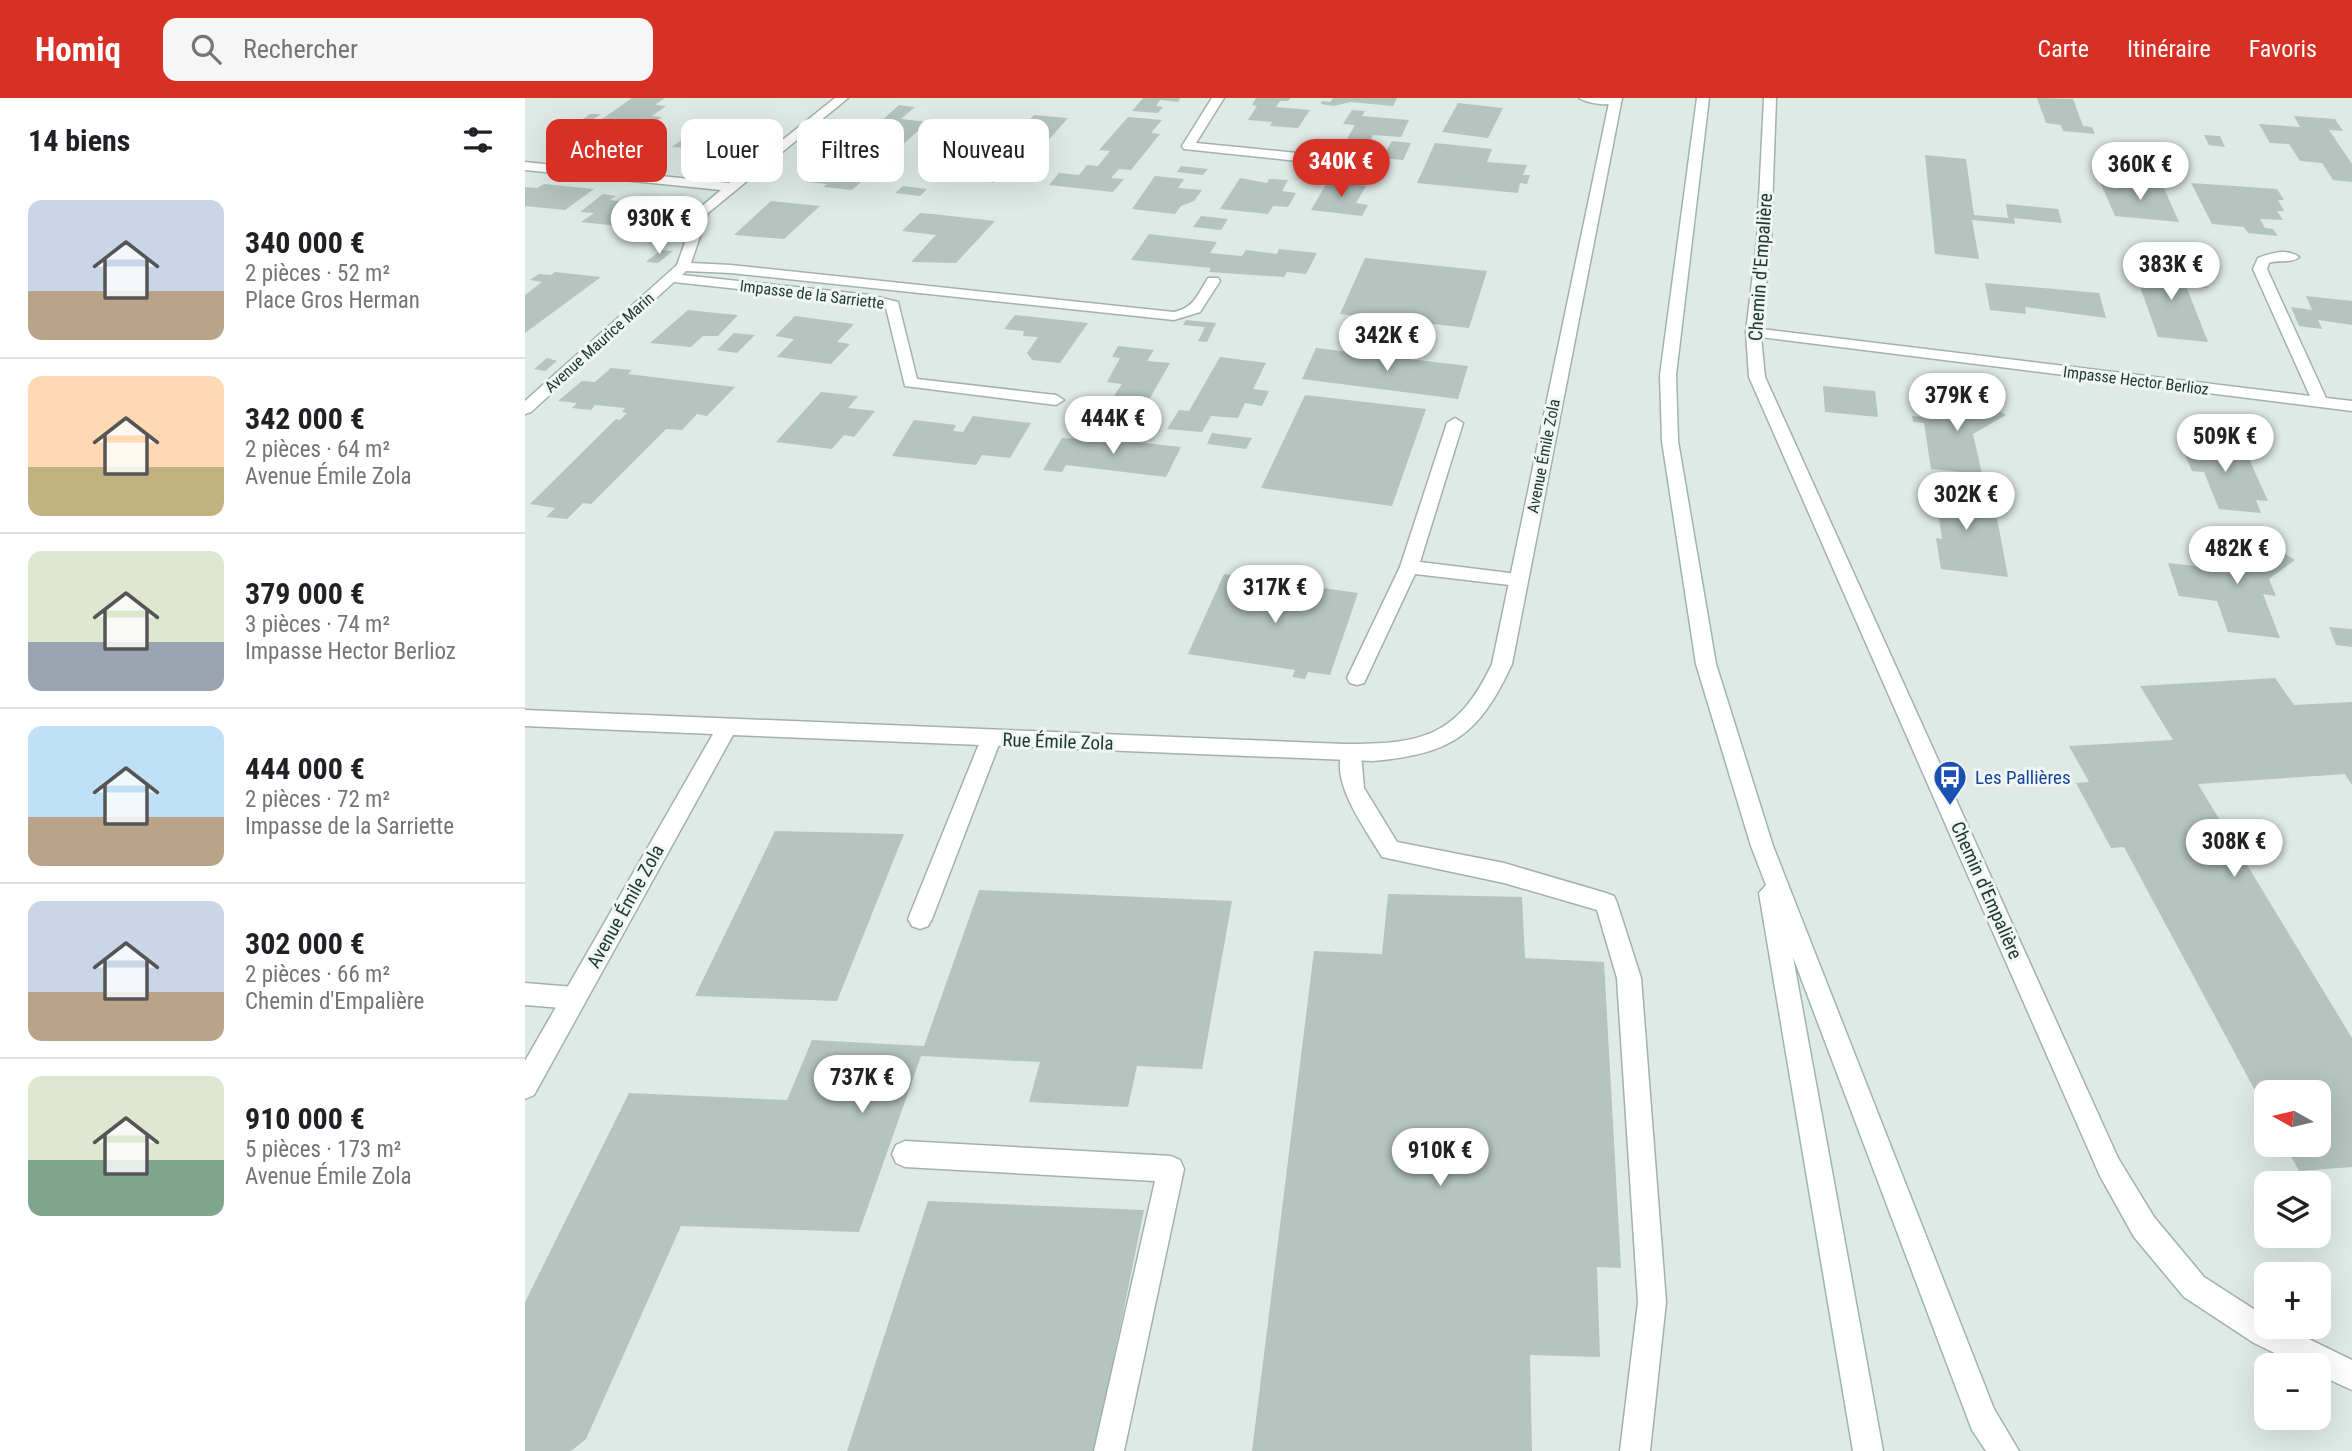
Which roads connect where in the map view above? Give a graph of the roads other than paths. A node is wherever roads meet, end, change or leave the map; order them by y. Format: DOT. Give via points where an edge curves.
graph roads {
  1 [pos="842,98"];
  2 [pos="1218,98"];
  3 [pos="1585,98"];
  4 [pos="1703,98"];
  5 [pos="1770,98"];
  6 [pos="1616,99"];
  7 [pos="1307,158"];
  8 [pos="525,166"];
  9 [pos="733,187"];
  10 [pos="2292,257"];
  11 [pos="683,267"];
  12 [pos="671,278"];
  13 [pos="1213,281"];
  14 [pos="1753,332"];
  15 [pos="1056,400"];
  16 [pos="2320,402"];
  17 [pos="2352,406"];
  18 [pos="525,409"];
  19 [pos="1455,423"];
  20 [pos="1409,567"];
  21 [pos="1518,580"];
  22 [pos="1357,678"];
  23 [pos="525,718"];
  24 [pos="727,727"];
  25 [pos="991,739"];
  26 [pos="1351,753"];
  27 [pos="1390,753"];
  28 [pos="1762,846"];
  29 [pos="920,919"];
  30 [pos="525,994"];
  31 [pos="574,998"];
  32 [pos="525,1086"];
  33 [pos="905,1154"];
  34 [pos="2352,1375"];
  35 [pos="1109,1451"];
  36 [pos="1635,1451"];
  37 [pos="1868,1451"];
  38 [pos="2004,1451"];
  1 -- 9 [label="street, Avenue Maurice Marin"];
  2 -- 7 [label="street" via="1188,146"];
  3 -- 6 [label="street"];
  4 -- 28 [label="street" via="1668,375 1670,441 1706,664"];
  5 -- 14 [label="street, Chemin d'Empalière"];
  6 -- 21 [label="street, Avenue Émile Zola"];
  8 -- 9 [label="street"];
  9 -- 11 [label="street, Avenue Maurice Marin" via="702,211"];
  10 -- 16 [label="street" via="2275,256 2263,261 2260,269"];
  11 -- 12 [label="street, Avenue Maurice Marin"];
  11 -- 13 [label="street" via="731,268 1174,316 1190,314 1199,307"];
  12 -- 15 [label="street, Impasse de la Sarriette" via="893,305 910,383"];
  12 -- 18 [label="street, Avenue Maurice Marin"];
  14 -- 16 [label="street, Impasse Hector Berlioz"];
  14 -- 34 [label="street, Chemin d'Empalière" via="1757,377 2109,1167 2144,1227 2194,1287 2264,1333"];
  16 -- 17 [label="street, Impasse Hector Berlioz"];
  19 -- 20 [label="street"];
  20 -- 21 [label="street"];
  20 -- 22 [label="street"];
  21 -- 27 [label="street, Avenue Émile Zola" via="1502,664 1476,714 1441,740"];
  23 -- 24 [label="street, Rue Émile Zola"];
  24 -- 25 [label="street, Rue Émile Zola"];
  24 -- 31 [label="street, Avenue Émile Zola"];
  25 -- 26 [label="street, Rue Émile Zola"];
  25 -- 29 [label="street"];
  26 -- 27 [label="street, Rue Émile Zola"];
  26 -- 36 [label="street" via="1353,789 1390,850 1504,873 1606,903 1629,978 1652,1302"];
  28 -- 37 [label="street"];
  28 -- 38 [label="street" via="1983,1419"];
  30 -- 31 [label="street"];
  31 -- 32 [label="street, Avenue Émile Zola"];
  33 -- 35 [label="street" via="1171,1168"];
}
